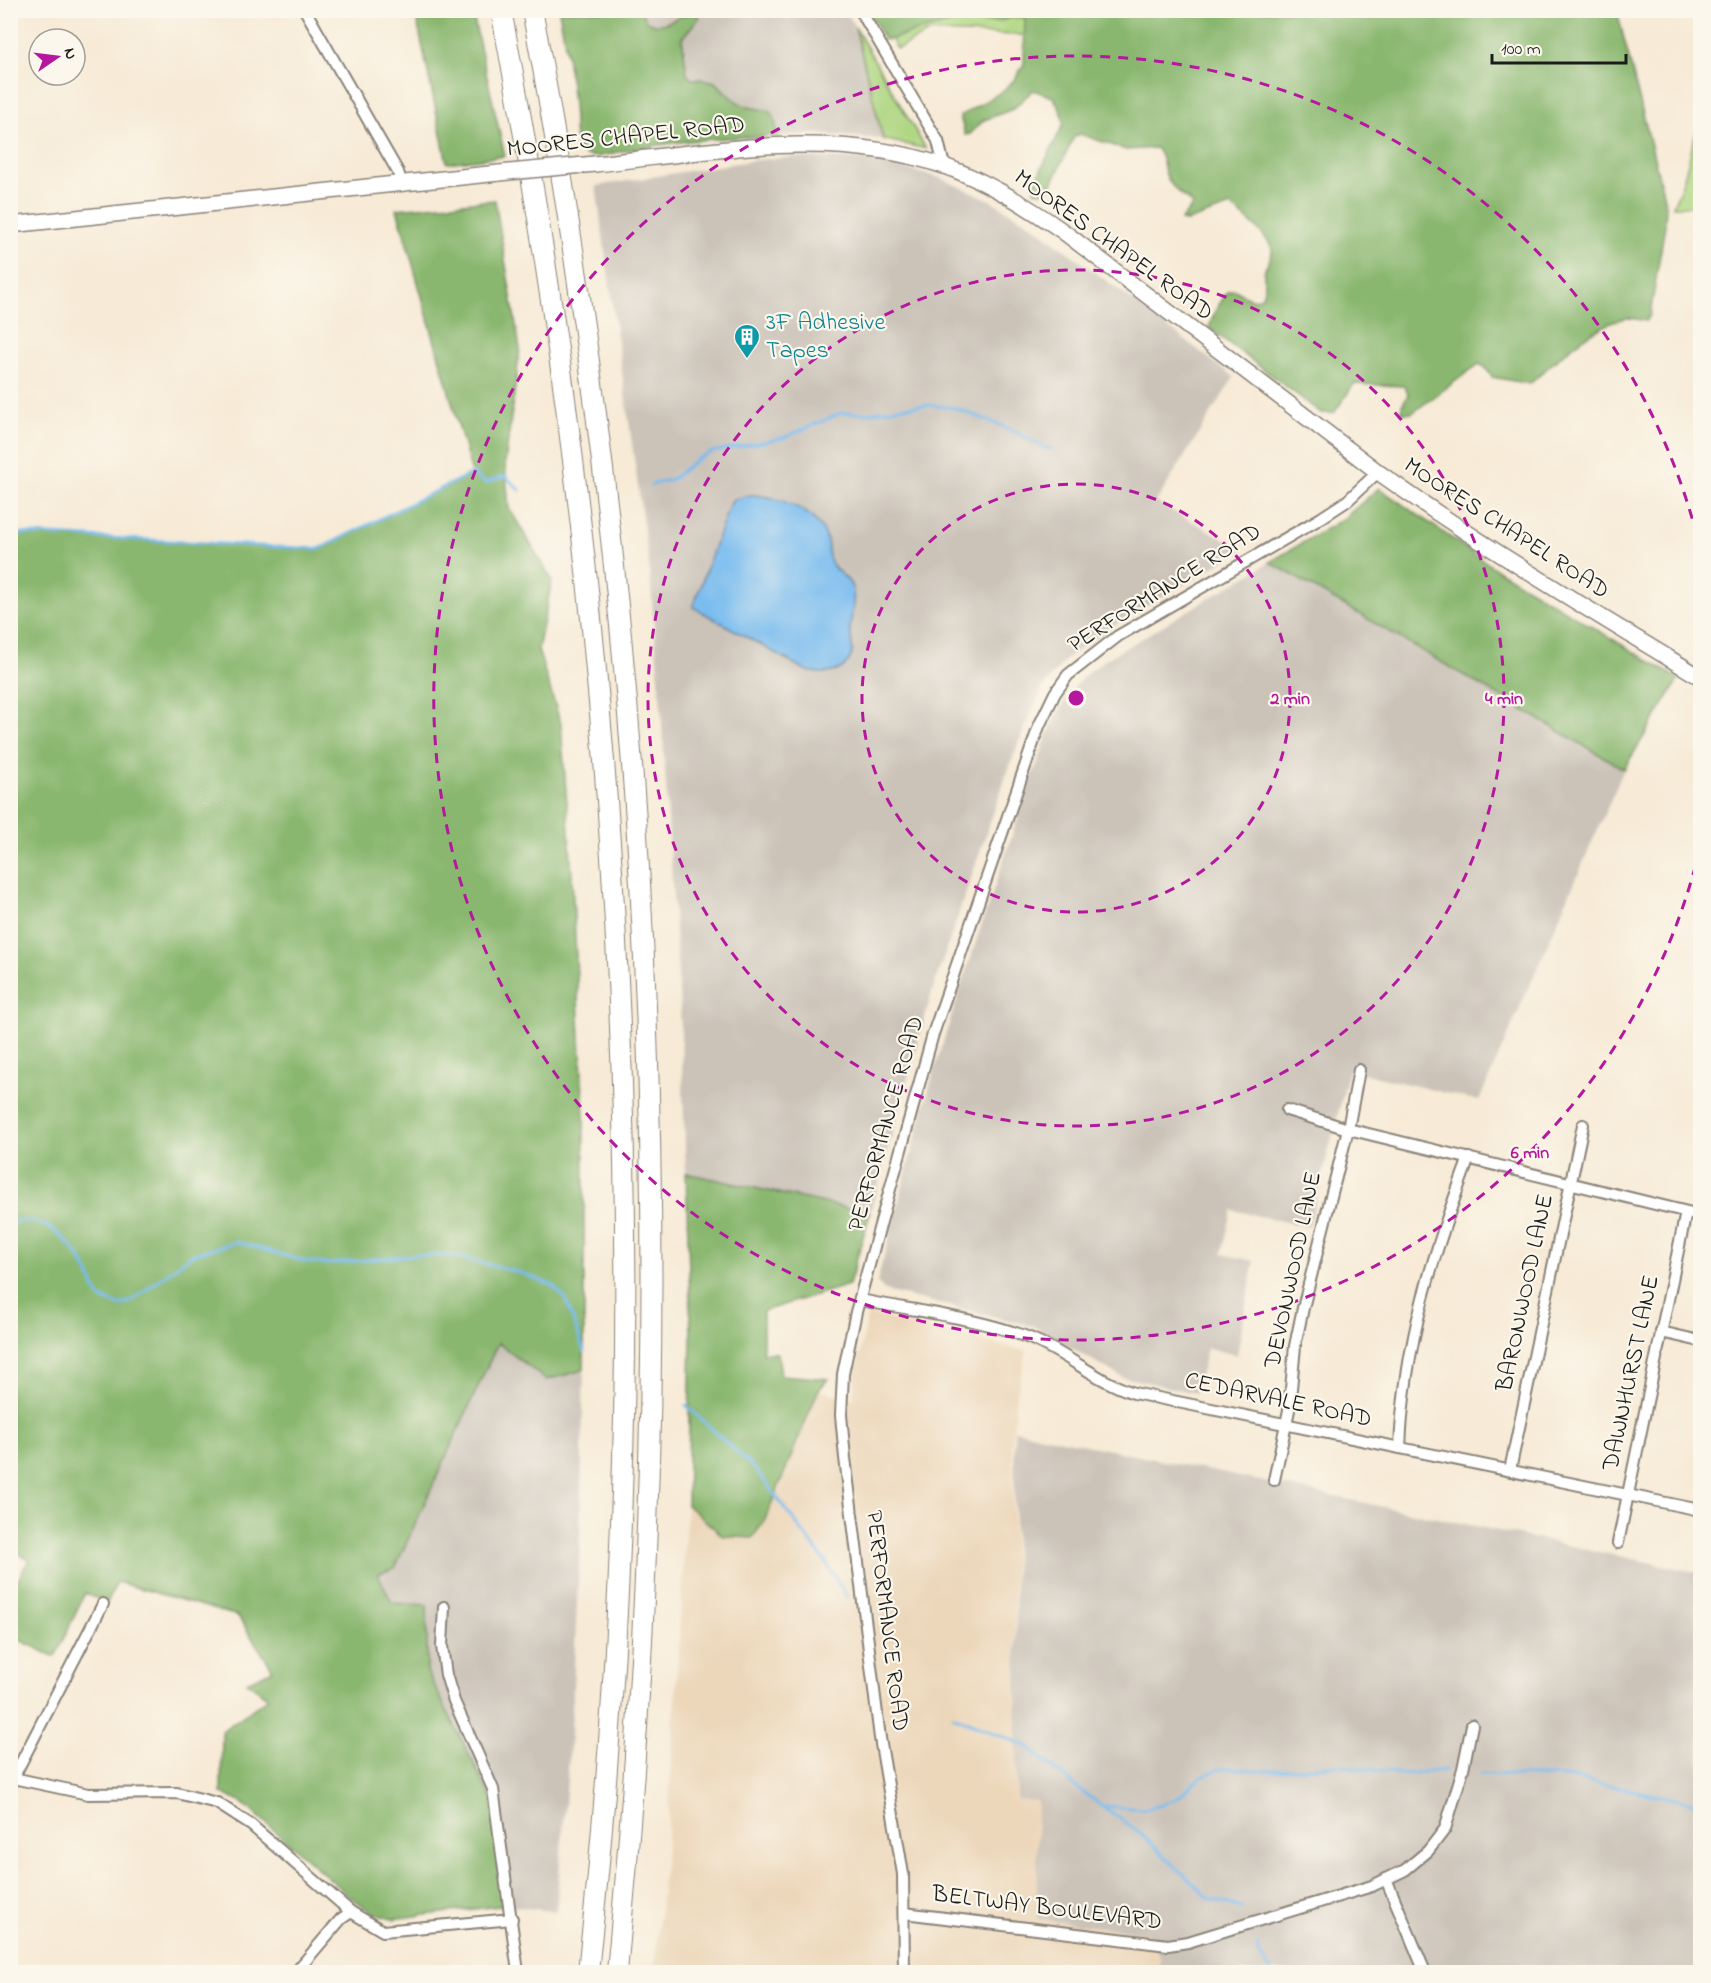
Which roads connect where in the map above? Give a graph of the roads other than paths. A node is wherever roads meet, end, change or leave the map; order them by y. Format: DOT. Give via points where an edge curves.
graph roads {
  1 [pos="305,10"];
  2 [pos="501,10"];
  3 [pos="532,10"];
  4 [pos="860,10"];
  5 [pos="944,166"];
  6 [pos="402,185"];
  7 [pos="10,225"];
  8 [pos="1378,472"];
  9 [pos="1701,677"];
  10 [pos="1359,1070"];
  11 [pos="1287,1110"];
  12 [pos="1584,1125"];
  13 [pos="1348,1129"];
  14 [pos="1469,1158"];
  15 [pos="1570,1185"];
  16 [pos="1686,1212"];
  17 [pos="1701,1215"];
  18 [pos="860,1300"];
  19 [pos="1661,1332"];
  20 [pos="1701,1341"];
  21 [pos="1287,1423"];
  22 [pos="1400,1448"];
  23 [pos="1510,1470"];
  24 [pos="1274,1480"];
  25 [pos="1628,1496"];
  26 [pos="1701,1510"];
  27 [pos="1618,1543"];
  28 [pos="103,1604"];
  29 [pos="444,1608"];
  30 [pos="1472,1725"];
  31 [pos="636,1758"];
  32 [pos="12,1781"];
  33 [pos="1386,1879"];
  34 [pos="351,1912"];
  35 [pos="904,1913"];
  36 [pos="594,1915"];
  37 [pos="512,1919"];
  38 [pos="296,1972"];
  39 [pos="519,1972"];
  40 [pos="580,1972"];
  41 [pos="588,1972"];
  42 [pos="617,1972"];
  43 [pos="630,1972"];
  44 [pos="904,1972"];
  45 [pos="1425,1972"];
  1 -- 6 [label="street"];
  2 -- 36 [label="highway" via="528,159 575,476 600,718 615,943 621,1089 624,1387 616,1617"];
  3 -- 31 [label="highway" via="566,198 600,449 622,654 641,896 650,1093 652,1362"];
  4 -- 5 [label="street" via="938,141"];
  5 -- 6 [label="main road, MOORES CHAPEL ROAD, bridge" via="880,150 809,144"];
  5 -- 8 [label="main road, MOORES CHAPEL ROAD" via="994,188 1048,221"];
  6 -- 7 [label="main road, MOORES CHAPEL ROAD"];
  8 -- 9 [label="main road, MOORES CHAPEL ROAD" via="1503,558"];
  8 -- 18 [label="street, PERFORMANCE ROAD" via="1347,501 1321,518 1098,649 1068,675 1055,693 1015,789 946,993"];
  10 -- 13 [label="street, DEVONWOOD LANE"];
  11 -- 13 [label="street"];
  12 -- 15 [label="street, BARONWOOD LANE"];
  13 -- 14 [label="street"];
  13 -- 21 [label="street, DEVONWOOD LANE" via="1303,1308"];
  14 -- 15 [label="street"];
  14 -- 22 [label="street" via="1424,1287 1408,1366"];
  15 -- 16 [label="street"];
  15 -- 23 [label="street, BARONWOOD LANE"];
  16 -- 17 [label="street"];
  16 -- 19 [label="street, DAWNHURST LANE"];
  18 -- 21 [label="street, CEDARVALE ROAD" via="1019,1334 1134,1393"];
  18 -- 35 [label="street, PERFORMANCE ROAD" via="843,1374 841,1414 880,1738 900,1848"];
  19 -- 20 [label="street"];
  19 -- 25 [label="street, DAWNHURST LANE"];
  21 -- 22 [label="street, CEDARVALE ROAD"];
  21 -- 24 [label="street, DEVONWOOD LANE"];
  22 -- 23 [label="street, CEDARVALE ROAD"];
  23 -- 25 [label="street, CEDARVALE ROAD"];
  25 -- 26 [label="street, CEDARVALE ROAD"];
  25 -- 27 [label="street, DAWNHURST LANE"];
  28 -- 32 [label="street"];
  29 -- 37 [label="street" via="442,1646 446,1675 493,1789"];
  30 -- 33 [label="street, BELTWAY BOULEVARD" via="1464,1769 1444,1829 1428,1851 1405,1870"];
  31 -- 42 [label="highway"];
  31 -- 43 [label="highway" via="638,1875"];
  32 -- 34 [label="street" via="88,1794 177,1793 217,1803 251,1825"];
  33 -- 35 [label="street, BELTWAY BOULEVARD" via="1168,1945"];
  33 -- 45 [label="street"];
  34 -- 37 [label="street" via="388,1931"];
  34 -- 38 [label="street"];
  35 -- 44 [label="street, PERFORMANCE ROAD"];
  36 -- 40 [label="highway"];
  36 -- 41 [label="highway"];
  37 -- 39 [label="street"];
}
